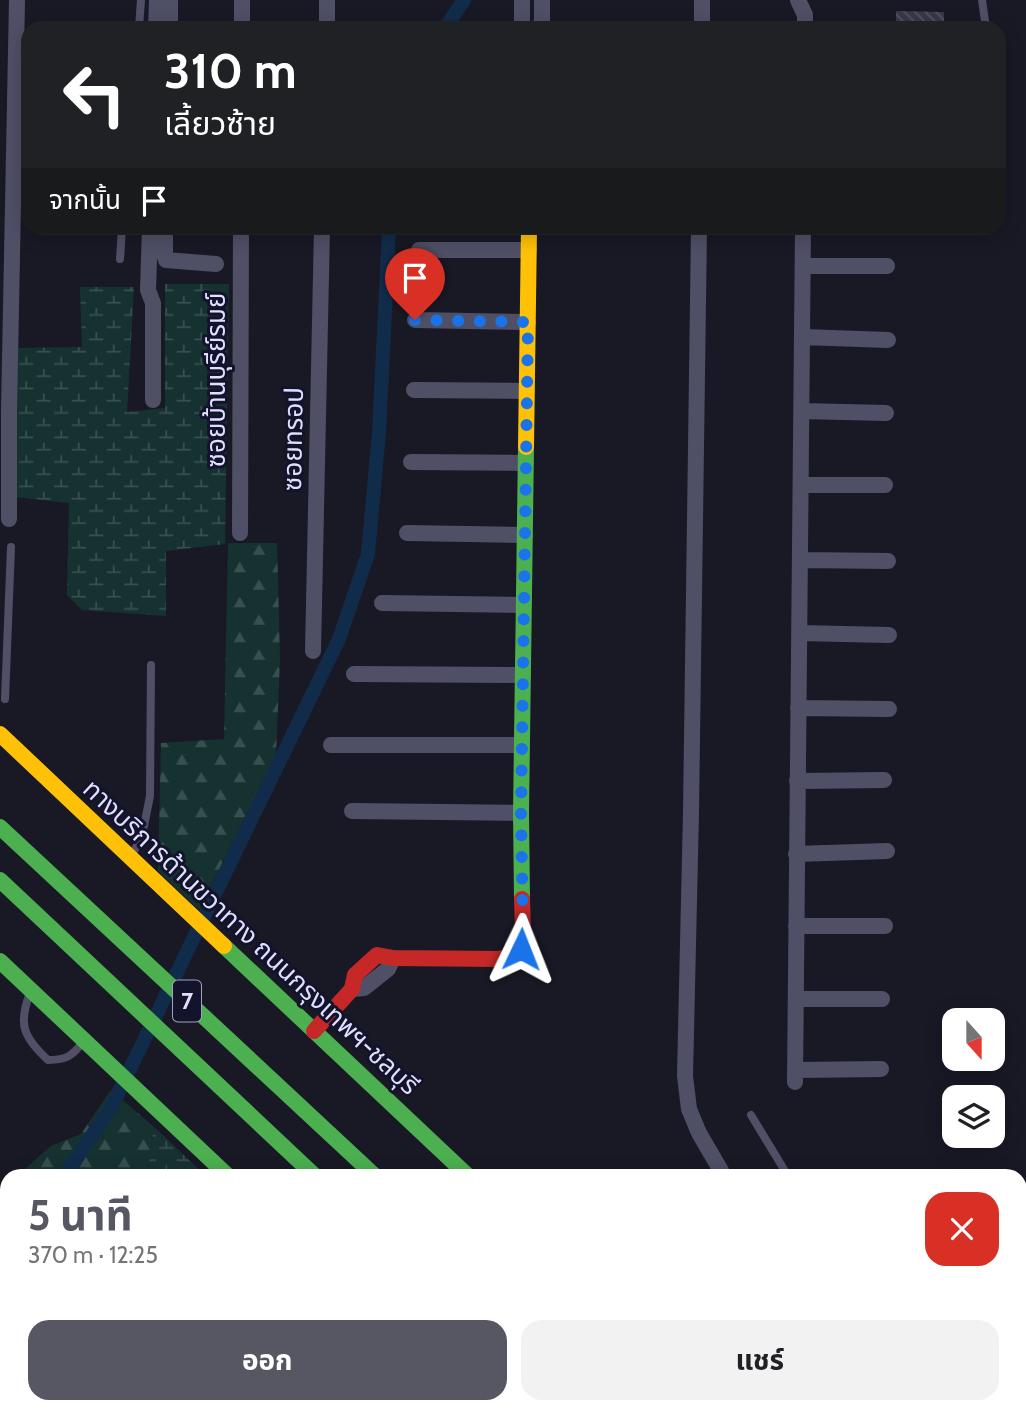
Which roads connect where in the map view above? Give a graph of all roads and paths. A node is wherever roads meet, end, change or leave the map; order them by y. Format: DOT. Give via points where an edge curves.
graph roads {
  1 [pos="17,0"];
  2 [pos="141,0"];
  3 [pos="157,0"];
  4 [pos="170,0"];
  5 [pos="242,0"];
  6 [pos="327,0"];
  7 [pos="522,0"];
  8 [pos="542,0"];
  9 [pos="702,0"];
  10 [pos="813,0"];
  11 [pos="982,0"];
  12 [pos="802,14"];
  13 [pos="140,21"];
  14 [pos="156,21"];
  15 [pos="170,21"];
  16 [pos="242,21"];
  17 [pos="327,21"];
  18 [pos="522,21"];
  19 [pos="542,21"];
  20 [pos="702,21"];
  21 [pos="985,21"];
  22 [pos="21,110"];
  23 [pos="122,235"];
  24 [pos="150,235"];
  25 [pos="165,235"];
  26 [pos="241,235"];
  27 [pos="322,235"];
  28 [pos="529,235"];
  29 [pos="699,235"];
  30 [pos="803,235"];
  31 [pos="419,250"];
  32 [pos="528,250"];
  33 [pos="120,259"];
  34 [pos="216,264"];
  35 [pos="887,265"];
  36 [pos="803,266"];
  37 [pos="415,320"];
  38 [pos="528,322"];
  39 [pos="803,337"];
  40 [pos="888,340"];
  41 [pos="414,390"];
  42 [pos="527,391"];
  43 [pos="153,400"];
  44 [pos="802,411"];
  45 [pos="4,413"];
  46 [pos="886,414"];
  47 [pos="411,462"];
  48 [pos="526,463"];
  49 [pos="802,485"];
  50 [pos="885,485"];
  51 [pos="9,519"];
  52 [pos="240,533"];
  53 [pos="407,533"];
  54 [pos="525,535"];
  55 [pos="11,547"];
  56 [pos="801,561"];
  57 [pos="888,561"];
  58 [pos="383,603"];
  59 [pos="524,605"];
  60 [pos="800,633"];
  61 [pos="889,635"];
  62 [pos="313,651"];
  63 [pos="151,666"];
  64 [pos="354,674"];
  65 [pos="523,675"];
  66 [pos="5,699"];
  67 [pos="798,708"];
  68 [pos="889,709"];
  69 [pos="0,734"];
  70 [pos="331,745"];
  71 [pos="522,745"];
  72 [pos="884,780"];
  73 [pos="797,781"];
  74 [pos="352,811"];
  75 [pos="521,813"];
  76 [pos="0,827"];
  77 [pos="887,851"];
  78 [pos="796,854"];
  79 [pos="131,858"];
  80 [pos="0,880"];
  81 [pos="796,926"];
  82 [pos="885,926"];
  83 [pos="0,961"];
  84 [pos="31,990"];
  85 [pos="796,999"];
  86 [pos="882,999"];
  87 [pos="314,1031"];
  88 [pos="85,1041"];
  89 [pos="881,1069"];
  90 [pos="751,1115"];
  91 [pos="221,1169"];
  92 [pos="309,1169"];
  93 [pos="367,1169"];
  94 [pos="461,1169"];
  95 [pos="720,1169"];
  96 [pos="784,1169"];
  1 -- 22 [label="street"];
  2 -- 13 [label="lane"];
  3 -- 14 [label="street"];
  4 -- 15 [label="street"];
  5 -- 16 [label="street"];
  6 -- 17 [label="street"];
  7 -- 18 [label="street"];
  8 -- 19 [label="street"];
  9 -- 20 [label="street"];
  10 -- 12 [label="street"];
  11 -- 21 [label="lane"];
  22 -- 45 [label="street"];
  23 -- 33 [label="lane"];
  24 -- 43 [label="street"];
  25 -- 34 [label="street" via="166,260"];
  26 -- 52 [label="street, ซอยบ้านบุรีย์รมย์"];
  27 -- 62 [label="street, ซอยทรอป"];
  28 -- 32 [label="main road"];
  29 -- 95 [label="street" via="685,1076 689,1109"];
  30 -- 36 [label="street"];
  31 -- 32 [label="street"];
  32 -- 38 [label="main road"];
  35 -- 36 [label="street"];
  36 -- 39 [label="street"];
  37 -- 38 [label="street"];
  38 -- 42 [label="main road"];
  39 -- 40 [label="street"];
  39 -- 44 [label="street"];
  41 -- 42 [label="street"];
  42 -- 48 [label="main road"];
  44 -- 46 [label="street"];
  44 -- 49 [label="street"];
  45 -- 51 [label="street"];
  47 -- 48 [label="street"];
  48 -- 54 [label="main road"];
  49 -- 50 [label="street"];
  49 -- 56 [label="street"];
  53 -- 54 [label="street"];
  54 -- 59 [label="main road"];
  55 -- 66 [label="lane"];
  56 -- 57 [label="street"];
  56 -- 60 [label="street"];
  58 -- 59 [label="street"];
  59 -- 65 [label="main road"];
  60 -- 61 [label="street"];
  60 -- 67 [label="street"];
  63 -- 79 [label="lane" via="150,796 142,835"];
  64 -- 65 [label="street"];
  65 -- 71 [label="main road"];
  67 -- 68 [label="street"];
  67 -- 73 [label="street"];
  69 -- 79 [label="main road, ทางบริการด้านขวาทาง ถนนกรุงเทพฯ-ชลบุรี"];
  70 -- 71 [label="street"];
  71 -- 75 [label="main road"];
  72 -- 73 [label="street"];
  73 -- 78 [label="street"];
  74 -- 75 [label="street"];
  75 -- 87 [label="main road" via="521,949 498,959 377,956 355,975 352,989"];
  76 -- 93 [label="main road, 7"];
  77 -- 78 [label="street"];
  78 -- 81 [label="street"];
  79 -- 87 [label="main road, ทางบริการด้านขวาทาง ถนนกรุงเทพฯ-ชลบุรี"];
  80 -- 92 [label="main road, 7"];
  81 -- 82 [label="street"];
  81 -- 85 [label="street"];
  83 -- 84 [label="main road"];
  84 -- 88 [label="main road"];
  84 -- 88 [label="lane" via="23,1024 36,1049 48,1060 60,1060"];
  85 -- 86 [label="street"];
  85 -- 89 [label="street" via="795,1076"];
  87 -- 94 [label="main road, ทางบริการด้านขวาทาง ถนนกรุงเทพฯ-ชลบุรี"];
  88 -- 91 [label="main road"];
  90 -- 96 [label="lane"];
}
